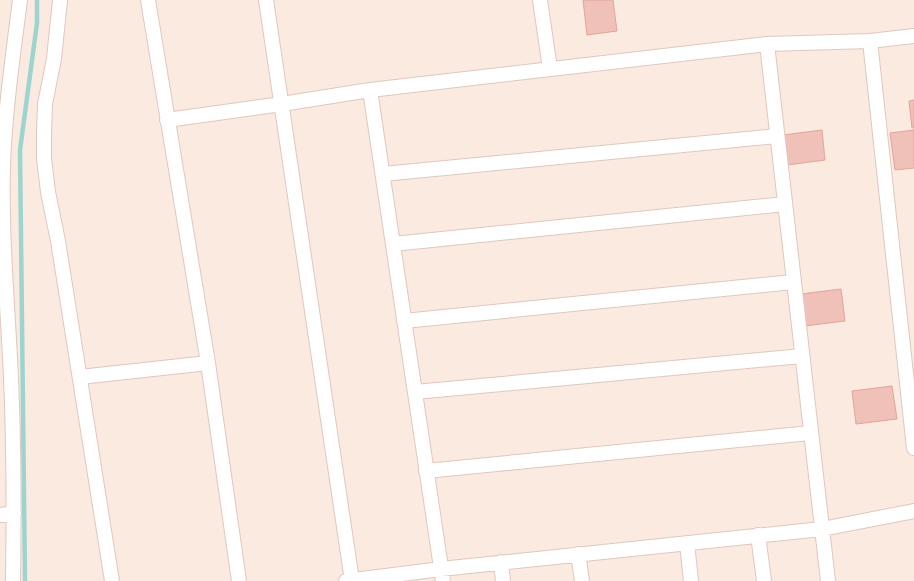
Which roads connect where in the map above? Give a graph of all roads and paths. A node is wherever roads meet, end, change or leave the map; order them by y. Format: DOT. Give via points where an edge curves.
graph roads {
  1 [pos="20,0"];
  2 [pos="60,0"];
  3 [pos="148,0"];
  4 [pos="266,0"];
  5 [pos="540,0"];
  6 [pos="914,36"];
  7 [pos="870,41"];
  8 [pos="767,44"];
  9 [pos="550,69"];
  10 [pos="370,90"];
  11 [pos="282,104"];
  12 [pos="4,105"];
  13 [pos="167,120"];
  14 [pos="777,136"];
  15 [pos="2,165"];
  16 [pos="383,174"];
  17 [pos="785,204"];
  18 [pos="393,244"];
  19 [pos="2,260"];
  20 [pos="793,282"];
  21 [pos="404,321"];
  22 [pos="4,325"];
  23 [pos="802,356"];
  24 [pos="208,363"];
  25 [pos="80,377"];
  26 [pos="5,380"];
  27 [pos="415,392"];
  28 [pos="810,433"];
  29 [pos="6,447"];
  30 [pos="914,448"];
  31 [pos="426,471"];
  32 [pos="914,511"];
  33 [pos="7,514"];
  34 [pos="822,529"];
  35 [pos="758,536"];
  36 [pos="687,543"];
  37 [pos="578,554"];
  38 [pos="500,562"];
  39 [pos="442,575"];
  40 [pos="13,581"];
  41 [pos="112,581"];
  42 [pos="239,581"];
  43 [pos="350,581"];
  44 [pos="503,581"];
  45 [pos="582,581"];
  46 [pos="691,581"];
  47 [pos="764,581"];
  48 [pos="828,581"];
  1 -- 12 [label="street"];
  2 -- 25 [label="street" via="46,104 44,158"];
  3 -- 13 [label="street"];
  4 -- 11 [label="street"];
  5 -- 9 [label="street"];
  6 -- 7 [label="street"];
  7 -- 8 [label="street"];
  7 -- 30 [label="street"];
  8 -- 9 [label="street"];
  8 -- 14 [label="street"];
  9 -- 10 [label="street"];
  10 -- 11 [label="street"];
  10 -- 16 [label="street"];
  11 -- 13 [label="street"];
  11 -- 43 [label="street"];
  12 -- 15 [label="street"];
  13 -- 24 [label="street"];
  14 -- 16 [label="street"];
  14 -- 17 [label="street"];
  15 -- 19 [label="street"];
  16 -- 18 [label="street"];
  17 -- 18 [label="street"];
  17 -- 20 [label="street"];
  18 -- 21 [label="street"];
  19 -- 22 [label="street"];
  20 -- 21 [label="street"];
  20 -- 23 [label="street"];
  21 -- 27 [label="street"];
  22 -- 26 [label="street"];
  23 -- 27 [label="street"];
  23 -- 28 [label="street"];
  24 -- 25 [label="street"];
  24 -- 42 [label="street"];
  25 -- 41 [label="street"];
  26 -- 29 [label="street"];
  27 -- 31 [label="street"];
  28 -- 31 [label="street"];
  28 -- 34 [label="street"];
  29 -- 33 [label="street"];
  31 -- 39 [label="street"];
  32 -- 34 [label="street"];
  33 -- 40 [label="street"];
  34 -- 35 [label="street"];
  34 -- 48 [label="street"];
  35 -- 36 [label="street"];
  35 -- 47 [label="street"];
  36 -- 37 [label="street"];
  36 -- 46 [label="street"];
  37 -- 38 [label="street"];
  37 -- 45 [label="street"];
  38 -- 39 [label="street"];
  38 -- 44 [label="street"];
  39 -- 43 [label="street"];
}
